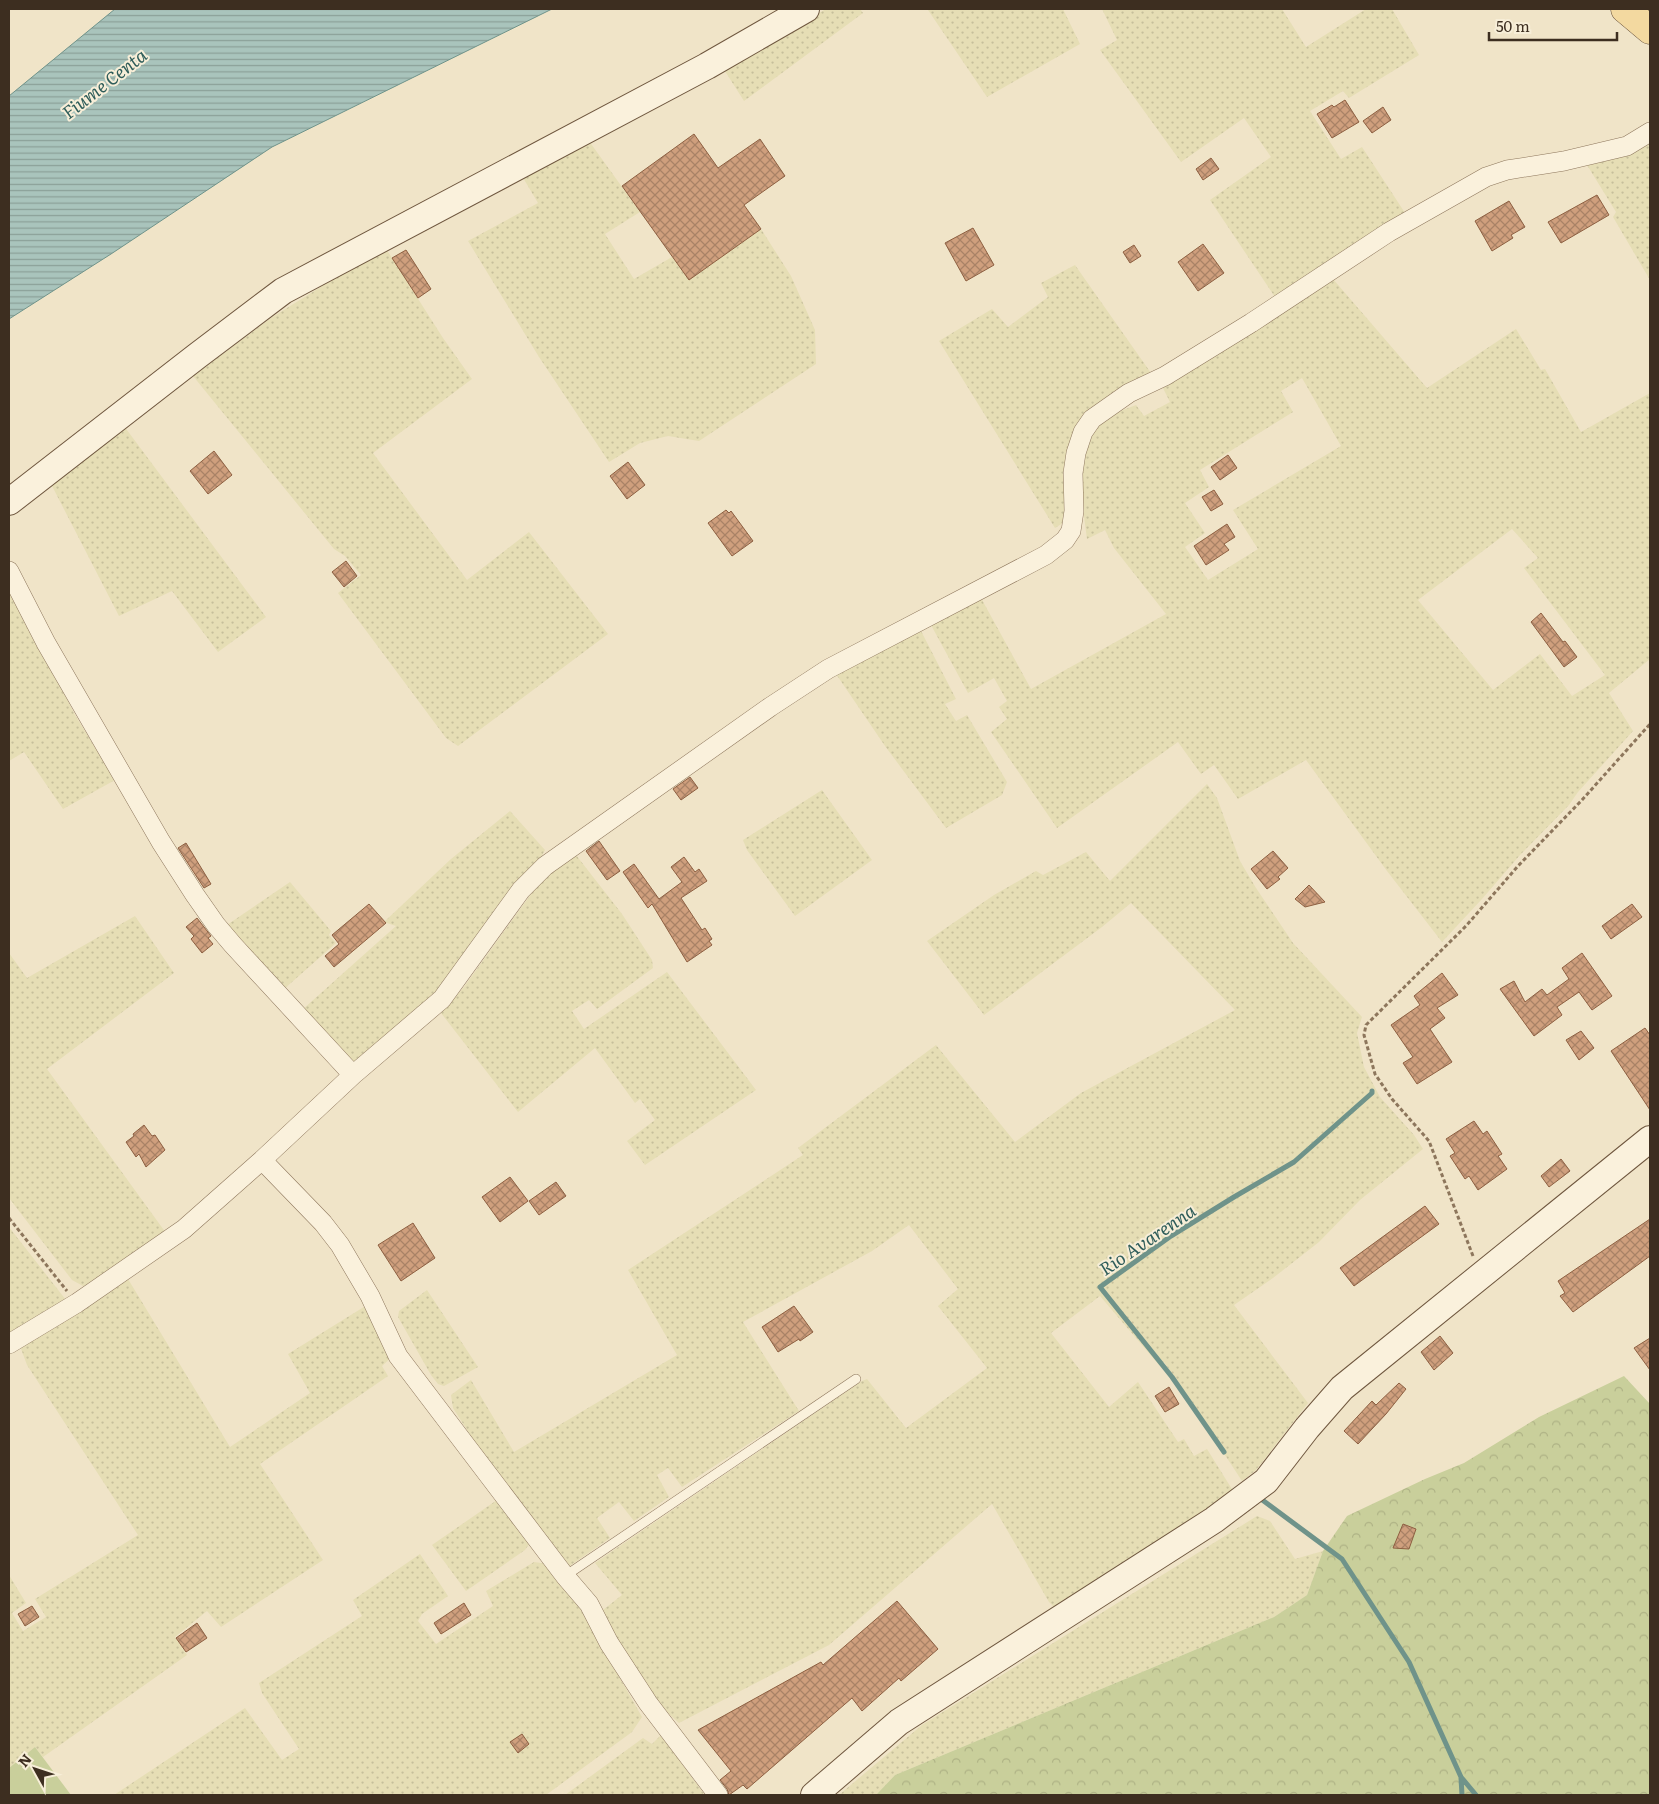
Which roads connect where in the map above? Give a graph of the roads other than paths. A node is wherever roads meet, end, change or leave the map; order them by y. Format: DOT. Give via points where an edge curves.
graph roads {
  1 [pos="806,9"];
  2 [pos="1625,9"];
  3 [pos="1650,30"];
  4 [pos="1650,132"];
  5 [pos="9,502"];
  6 [pos="9,571"];
  7 [pos="353,1075"];
  8 [pos="1650,1139"];
  9 [pos="262,1160"];
  10 [pos="9,1344"];
  11 [pos="856,1379"];
  12 [pos="564,1576"];
  13 [pos="718,1795"];
  14 [pos="814,1795"];
  1 -- 5 [label="main road" via="707,66 283,291"];
  2 -- 3 [label="main road"];
  4 -- 7 [label="street" via="1628,146 1486,177 1389,232 1251,323 1165,376 1129,393 1092,419 1083,432 1076,453 1074,511 1071,531 1065,540 1046,555 828,668 544,866 521,890 442,999"];
  6 -- 7 [label="street" via="46,644 194,895 221,932"];
  7 -- 9 [label="street"];
  8 -- 14 [label="main road" via="1342,1388 1266,1481 1214,1520 899,1722"];
  9 -- 10 [label="street" via="184,1229 77,1303"];
  9 -- 12 [label="street" via="340,1245 370,1296 398,1356"];
  11 -- 12 [label="lane"];
  12 -- 13 [label="street" via="589,1604 648,1702"];
}
